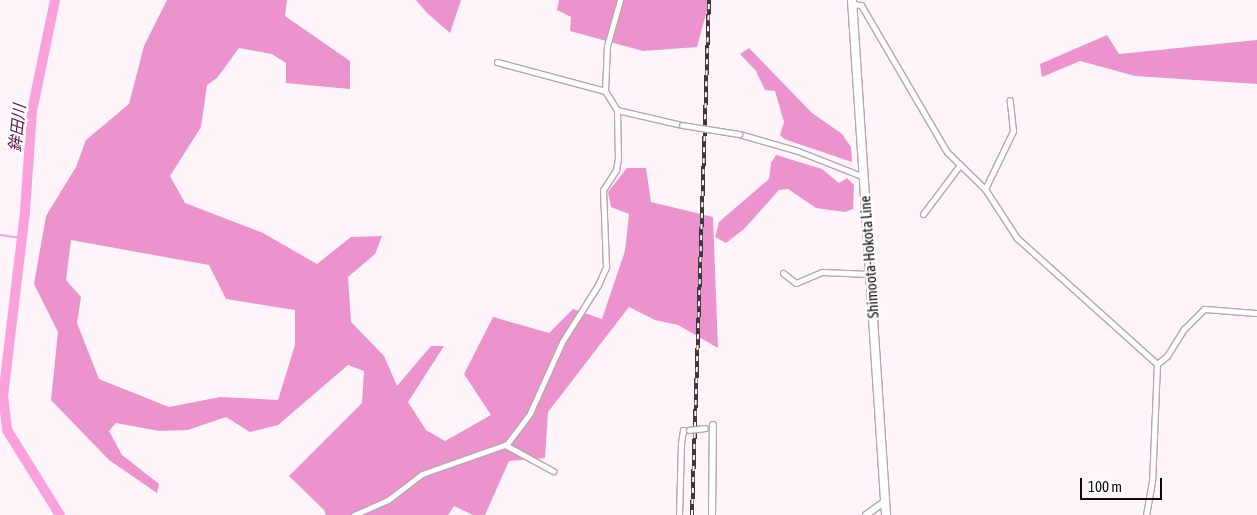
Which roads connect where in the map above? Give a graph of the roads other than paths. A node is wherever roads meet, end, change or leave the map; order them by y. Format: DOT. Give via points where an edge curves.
graph roads {
  1 [pos="620,0"];
  2 [pos="852,2"];
  3 [pos="497,62"];
  4 [pos="605,90"];
  5 [pos="1010,100"];
  6 [pos="618,110"];
  7 [pos="960,166"];
  8 [pos="864,176"];
  9 [pos="985,189"];
  10 [pos="923,214"];
  11 [pos="783,273"];
  12 [pos="870,274"];
  13 [pos="1257,313"];
  14 [pos="1157,364"];
  15 [pos="713,425"];
  16 [pos="505,445"];
  17 [pos="553,471"];
  18 [pos="885,501"];
  19 [pos="354,515"];
  20 [pos="679,515"];
  21 [pos="712,515"];
  22 [pos="866,515"];
  23 [pos="886,515"];
  24 [pos="1146,515"];
  1 -- 4 [label="street" via="608,34"];
  2 -- 7 [label="street" via="861,5 947,152"];
  2 -- 8 [label="main road, Shimoota-Hokota Line"];
  3 -- 4 [label="street"];
  4 -- 6 [label="street"];
  5 -- 9 [label="street" via="1013,132"];
  6 -- 8 [label="street, bridge" via="682,126 739,134 798,151"];
  6 -- 16 [label="street" via="616,170 603,190 602,200 606,267 586,308 562,342 530,413"];
  7 -- 9 [label="street"];
  7 -- 10 [label="street"];
  8 -- 12 [label="main road, Shimoota-Hokota Line"];
  9 -- 14 [label="street" via="1028,250"];
  11 -- 12 [label="street" via="796,283 822,272"];
  12 -- 18 [label="main road, Shimoota-Hokota Line"];
  13 -- 14 [label="street" via="1204,309 1184,329 1168,356"];
  14 -- 24 [label="street" via="1152,481"];
  15 -- 20 [label="street, bridge" via="683,430"];
  15 -- 21 [label="street"];
  16 -- 17 [label="street"];
  16 -- 19 [label="street" via="422,474 388,500"];
  18 -- 22 [label="street"];
  18 -- 23 [label="main road, Shimoota-Hokota Line"];
}
